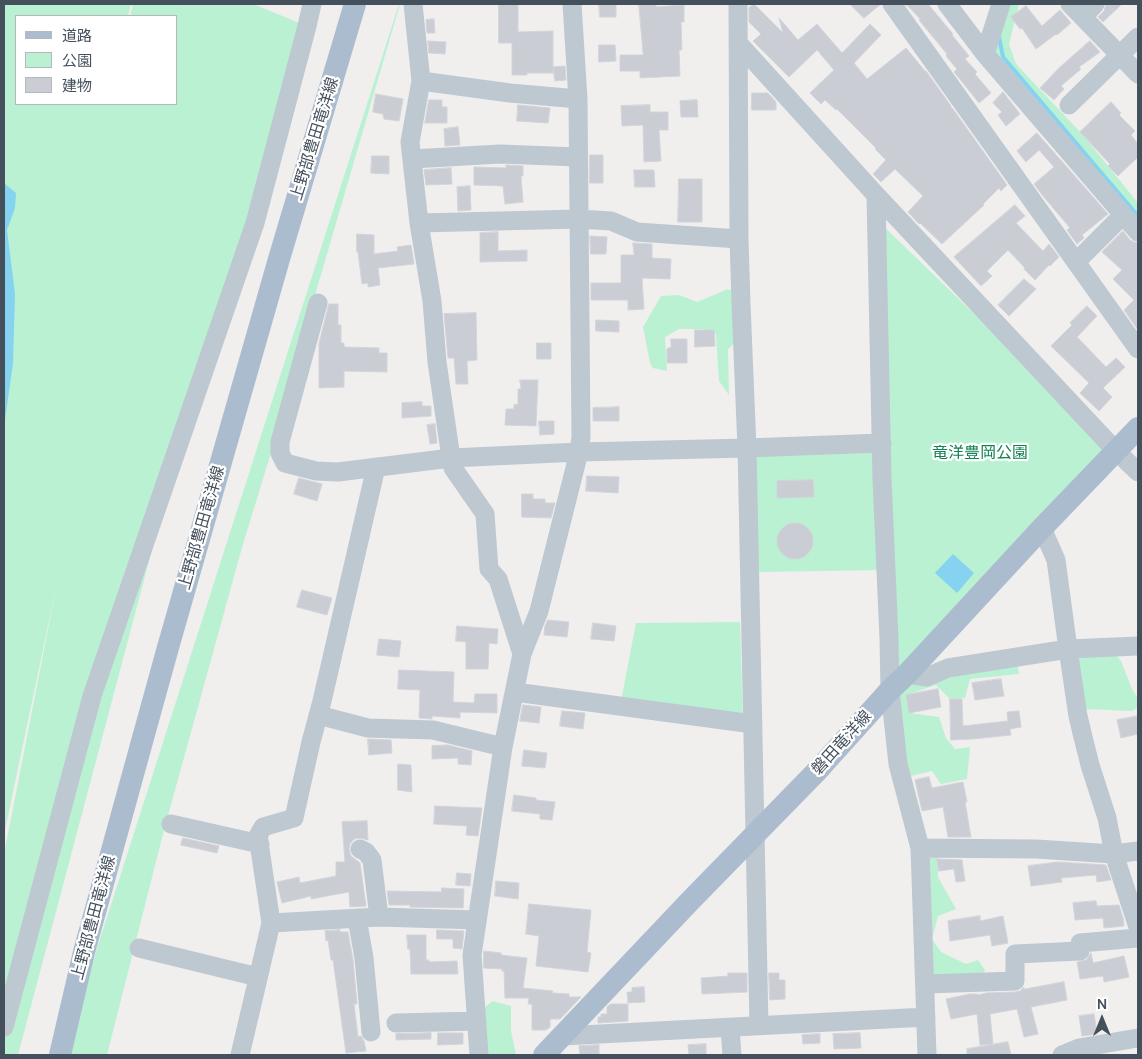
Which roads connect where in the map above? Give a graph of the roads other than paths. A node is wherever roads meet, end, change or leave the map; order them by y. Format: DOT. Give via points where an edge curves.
graph roads {
  1 [pos="312,4"];
  2 [pos="355,4"];
  3 [pos="413,4"];
  4 [pos="572,4"];
  5 [pos="738,4"];
  6 [pos="892,4"];
  7 [pos="947,4"];
  8 [pos="1001,4"];
  9 [pos="1082,8"];
  10 [pos="1138,37"];
  11 [pos="738,43"];
  12 [pos="985,54"];
  13 [pos="1119,55"];
  14 [pos="1138,74"];
  15 [pos="421,81"];
  16 [pos="578,99"];
  17 [pos="1068,105"];
  18 [pos="578,156"];
  19 [pos="412,159"];
  20 [pos="876,195"];
  21 [pos="1123,214"];
  22 [pos="579,219"];
  23 [pos="419,223"];
  24 [pos="1138,232"];
  25 [pos="739,239"];
  26 [pos="1076,262"];
  27 [pos="318,303"];
  28 [pos="1138,349"];
  29 [pos="1138,428"];
  30 [pos="882,443"];
  31 [pos="747,448"];
  32 [pos="1116,451"];
  33 [pos="578,452"];
  34 [pos="451,458"];
  35 [pos="376,467"];
  36 [pos="1138,472"];
  37 [pos="1042,528"];
  38 [pos="1138,646"];
  39 [pos="1068,649"];
  40 [pos="522,654"];
  41 [pos="907,674"];
  42 [pos="890,690"];
  43 [pos="514,692"];
  44 [pos="318,715"];
  45 [pos="753,724"];
  46 [pos="503,747"];
  47 [pos="170,824"];
  48 [pos="755,834"];
  49 [pos="260,844"];
  50 [pos="920,848"];
  51 [pos="360,849"];
  52 [pos="1138,851"];
  53 [pos="1114,854"];
  54 [pos="379,917"];
  55 [pos="357,918"];
  56 [pos="477,920"];
  57 [pos="271,923"];
  58 [pos="1138,927"];
  59 [pos="1138,938"];
  60 [pos="139,948"];
  61 [pos="258,977"];
  62 [pos="925,984"];
  63 [pos="926,1017"];
  64 [pos="477,1021"];
  65 [pos="396,1023"];
  66 [pos="759,1025"];
  67 [pos="4,1027"];
  68 [pos="730,1028"];
  69 [pos="371,1032"];
  70 [pos="562,1036"];
  71 [pos="1138,1038"];
  72 [pos="60,1055"];
  73 [pos="240,1055"];
  74 [pos="479,1055"];
  75 [pos="544,1055"];
  76 [pos="732,1055"];
  77 [pos="927,1055"];
  78 [pos="1062,1055"];
  1 -- 67 [label="street" via="255,224 92,696"];
  2 -- 72 [label="main road, 上野部豊田竜洋線" via="281,249 167,651 84,952"];
  3 -- 15 [label="street"];
  4 -- 16 [label="street"];
  5 -- 11 [label="street"];
  6 -- 26 [label="street"];
  7 -- 12 [label="street"];
  8 -- 12 [label="street"];
  9 -- 13 [label="street"];
  10 -- 13 [label="street"];
  11 -- 20 [label="street"];
  11 -- 25 [label="street"];
  12 -- 21 [label="street"];
  13 -- 14 [label="street"];
  13 -- 17 [label="street"];
  15 -- 16 [label="street"];
  15 -- 19 [label="street" via="410,142"];
  16 -- 18 [label="street"];
  18 -- 19 [label="street" via="500,154"];
  18 -- 22 [label="street"];
  19 -- 23 [label="street"];
  20 -- 30 [label="street"];
  20 -- 32 [label="street"];
  21 -- 24 [label="street"];
  21 -- 26 [label="street"];
  22 -- 23 [label="street"];
  22 -- 25 [label="street" via="611,222 637,232"];
  22 -- 33 [label="street" via="581,437"];
  23 -- 34 [label="street"];
  25 -- 31 [label="street"];
  26 -- 28 [label="street"];
  27 -- 35 [label="street" via="280,442 280,453 285,463 316,470 338,472"];
  29 -- 32 [label="main road, 磐田竜洋線"];
  30 -- 31 [label="street"];
  30 -- 42 [label="street"];
  31 -- 33 [label="street"];
  31 -- 45 [label="street"];
  32 -- 36 [label="street"];
  32 -- 37 [label="main road, 磐田竜洋線"];
  33 -- 34 [label="street"];
  33 -- 40 [label="street" via="539,611"];
  34 -- 35 [label="street"];
  34 -- 40 [label="street" via="453,468 485,514 489,569 498,579"];
  35 -- 44 [label="street"];
  37 -- 39 [label="street" via="1056,560"];
  37 -- 41 [label="main road, 磐田竜洋線"];
  38 -- 39 [label="street"];
  39 -- 41 [label="street" via="948,668 928,677"];
  39 -- 53 [label="street" via="1078,716"];
  40 -- 43 [label="street"];
  41 -- 42 [label="main road, 磐田竜洋線"];
  42 -- 48 [label="main road, 磐田竜洋線"];
  42 -- 50 [label="street" via="898,764"];
  43 -- 45 [label="street"];
  43 -- 46 [label="street"];
  44 -- 46 [label="street" via="368,728 433,730"];
  44 -- 49 [label="street" via="294,818 263,826 258,836"];
  45 -- 48 [label="street"];
  46 -- 56 [label="street"];
  47 -- 49 [label="street"];
  48 -- 66 [label="street"];
  48 -- 70 [label="main road, 磐田竜洋線"];
  49 -- 57 [label="street"];
  50 -- 53 [label="street" via="1036,849"];
  50 -- 62 [label="street"];
  51 -- 54 [label="street" via="372,860"];
  52 -- 53 [label="street"];
  53 -- 58 [label="street"];
  54 -- 55 [label="street"];
  54 -- 56 [label="street"];
  55 -- 57 [label="street"];
  55 -- 69 [label="street"];
  56 -- 64 [label="street" via="472,955"];
  57 -- 61 [label="street"];
  59 -- 62 [label="street" via="1080,943 1080,951 1014,954 1015,981"];
  60 -- 61 [label="street"];
  61 -- 73 [label="street"];
  62 -- 63 [label="street"];
  63 -- 66 [label="street"];
  63 -- 77 [label="street"];
  64 -- 65 [label="street"];
  64 -- 74 [label="street"];
  66 -- 68 [label="street"];
  68 -- 70 [label="street"];
  68 -- 76 [label="street"];
  70 -- 75 [label="main road, 磐田竜洋線"];
  71 -- 78 [label="street" via="1079,1048"];
}
